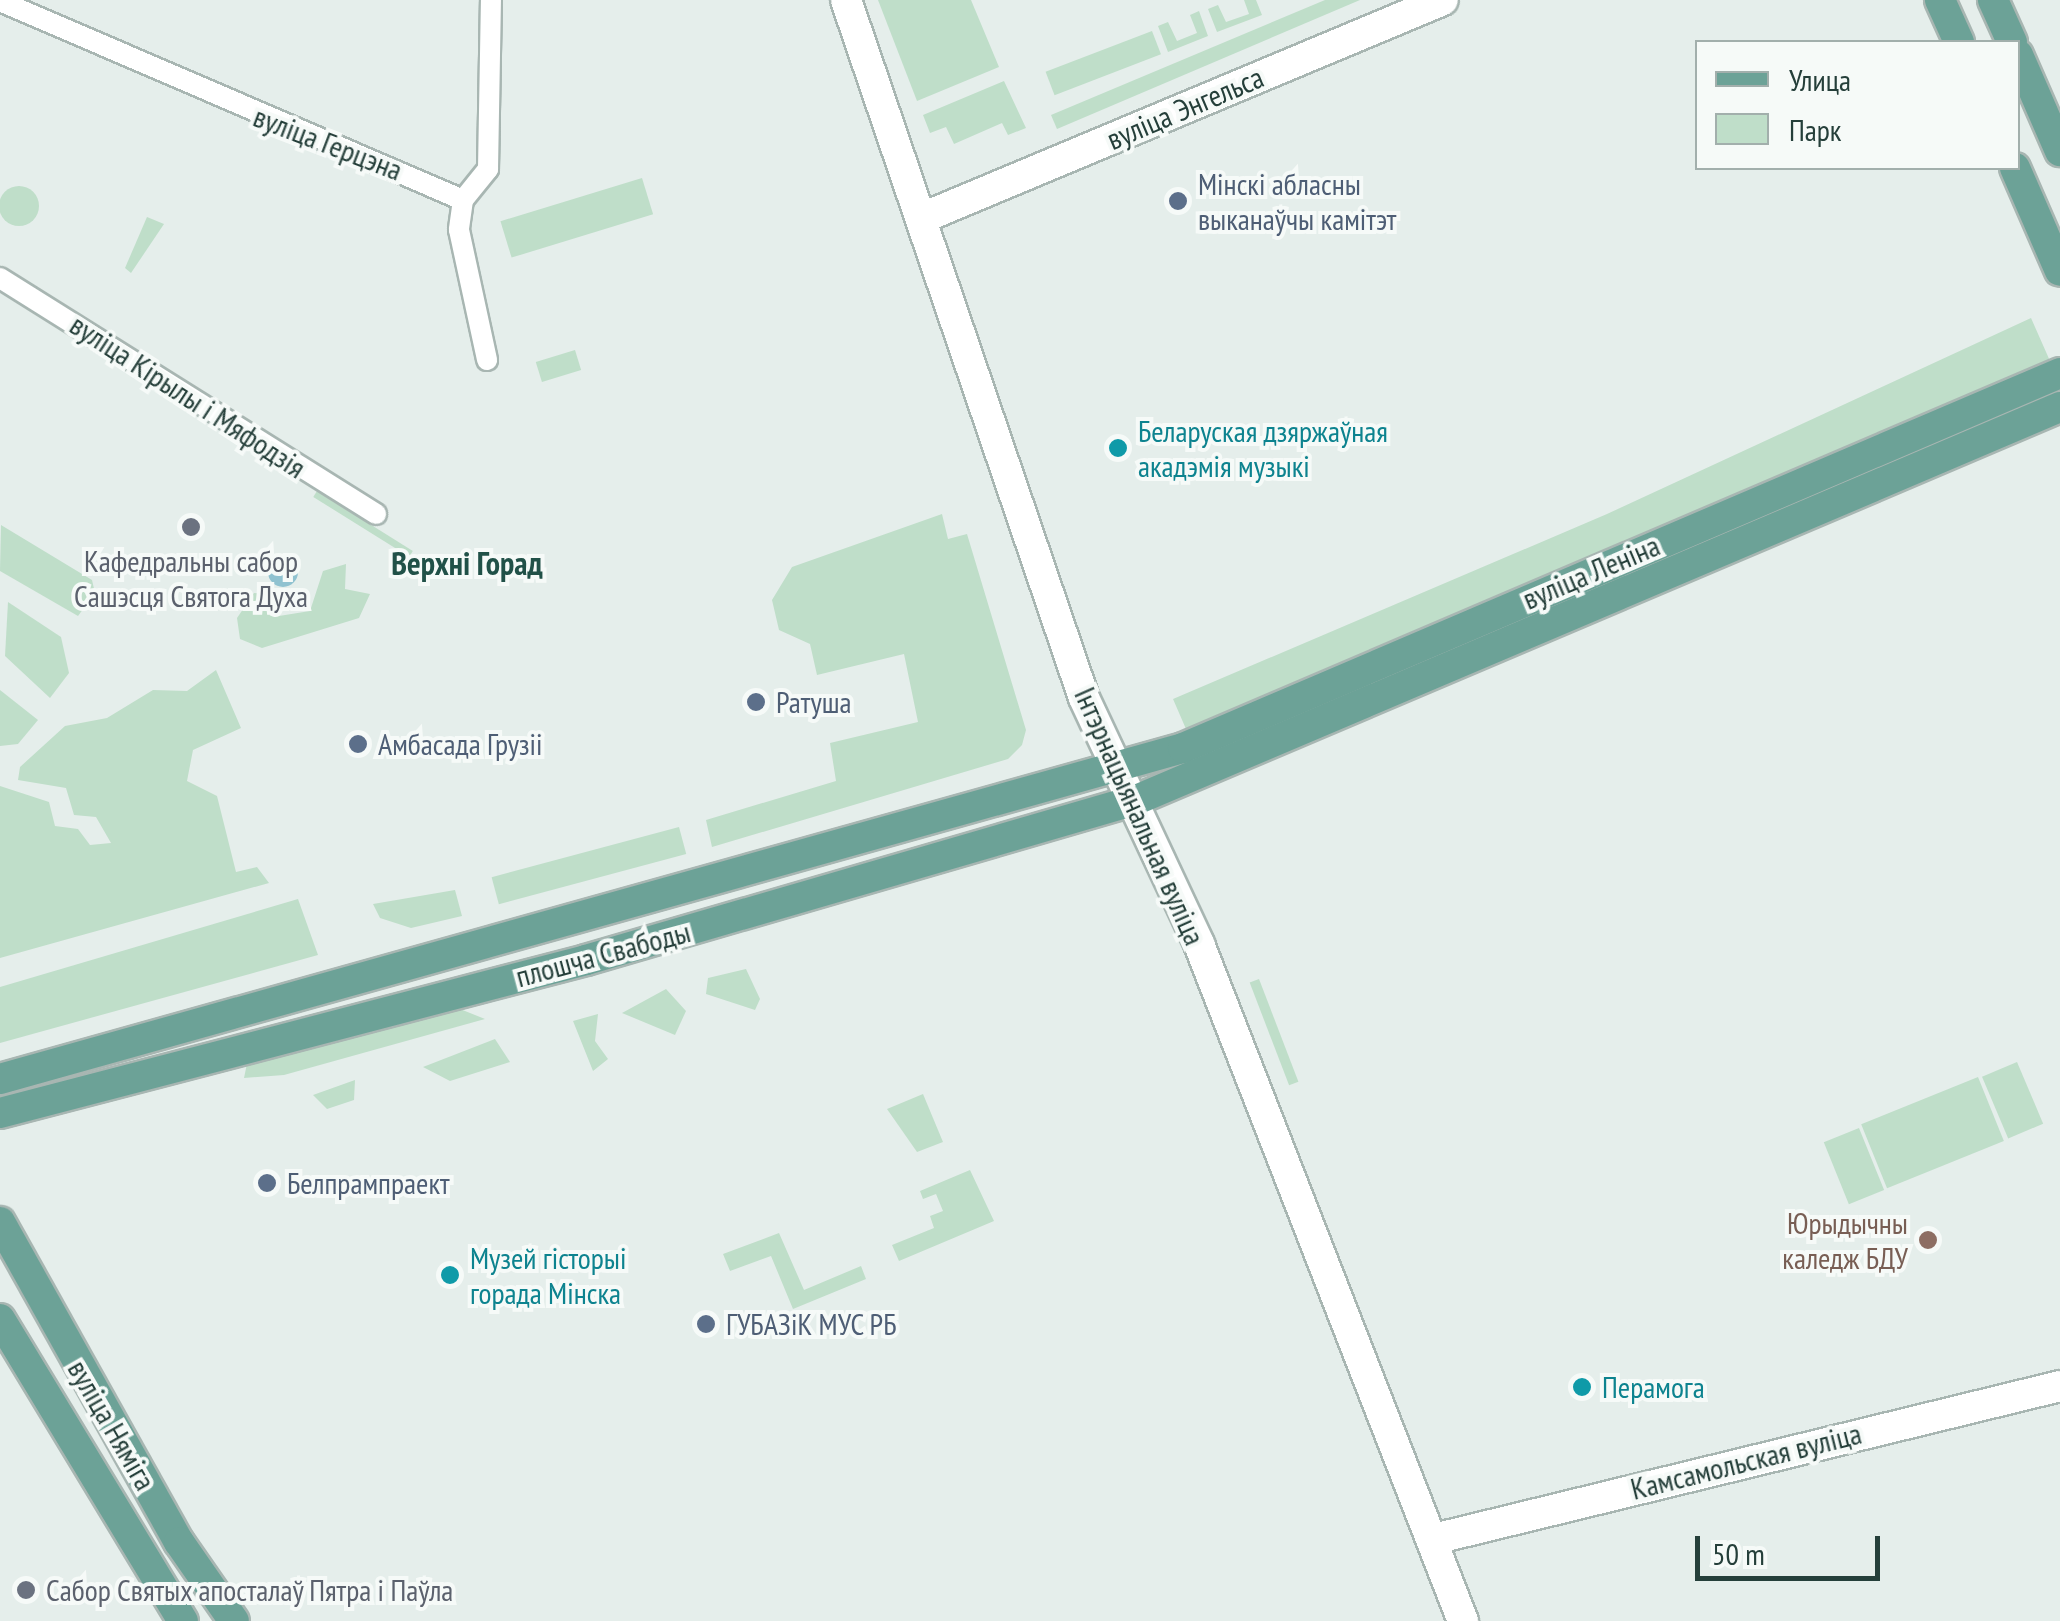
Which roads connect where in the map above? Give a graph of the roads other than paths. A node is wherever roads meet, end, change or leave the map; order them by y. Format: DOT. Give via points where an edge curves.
graph roads {
  1 [pos="27,0"];
  2 [pos="491,0"];
  3 [pos="846,0"];
  4 [pos="1443,0"];
  5 [pos="1940,0"];
  6 [pos="1993,0"];
  7 [pos="0,2"];
  8 [pos="44,20"];
  9 [pos="1958,40"];
  10 [pos="2011,40"];
  11 [pos="2020,60"];
  12 [pos="2060,151"];
  13 [pos="2015,170"];
  14 [pos="463,200"];
  15 [pos="927,216"];
  16 [pos="2060,270"];
  17 [pos="0,278"];
  18 [pos="487,360"];
  19 [pos="2060,373"];
  20 [pos="2060,407"];
  21 [pos="376,514"];
  22 [pos="1121,767"];
  23 [pos="1136,800"];
  24 [pos="0,1080"];
  25 [pos="0,1112"];
  26 [pos="0,1222"];
  27 [pos="0,1319"];
  28 [pos="2060,1386"];
  29 [pos="1434,1538"];
  30 [pos="183,1621"];
  31 [pos="234,1621"];
  32 [pos="1463,1621"];
  1 -- 8 [label="street, вуліца Герцэна"];
  2 -- 14 [label="street" via="488,169"];
  3 -- 15 [label="main road, Інтэрнацыянальная вуліца"];
  4 -- 15 [label="main road, вуліца Энгельса"];
  5 -- 9 [label="main road"];
  6 -- 10 [label="main road"];
  7 -- 8 [label="street, вуліца Герцэна"];
  8 -- 14 [label="street, вуліца Герцэна"];
  11 -- 12 [label="main road"];
  13 -- 16 [label="main road"];
  14 -- 18 [label="street" via="459,230"];
  15 -- 22 [label="main road, Інтэрнацыянальная вуліца" via="1078,682"];
  17 -- 21 [label="street, вуліца Кірылы і Мяфодзія"];
  19 -- 22 [label="main road, вуліца Леніна"];
  20 -- 23 [label="main road, вуліца Леніна"];
  22 -- 23 [label="main road, Інтэрнацыянальная вуліца"];
  22 -- 24 [label="main road, плошча Свабоды"];
  23 -- 25 [label="main road, плошча Свабоды" via="618,951"];
  23 -- 29 [label="main road, Інтэрнацыянальная вуліца"];
  26 -- 31 [label="main road, вуліца Няміга" via="179,1542"];
  27 -- 30 [label="main road, вуліца Няміга"];
  28 -- 29 [label="main road, Камсамольская вуліца"];
  29 -- 32 [label="main road, Інтэрнацыянальная вуліца"];
}
